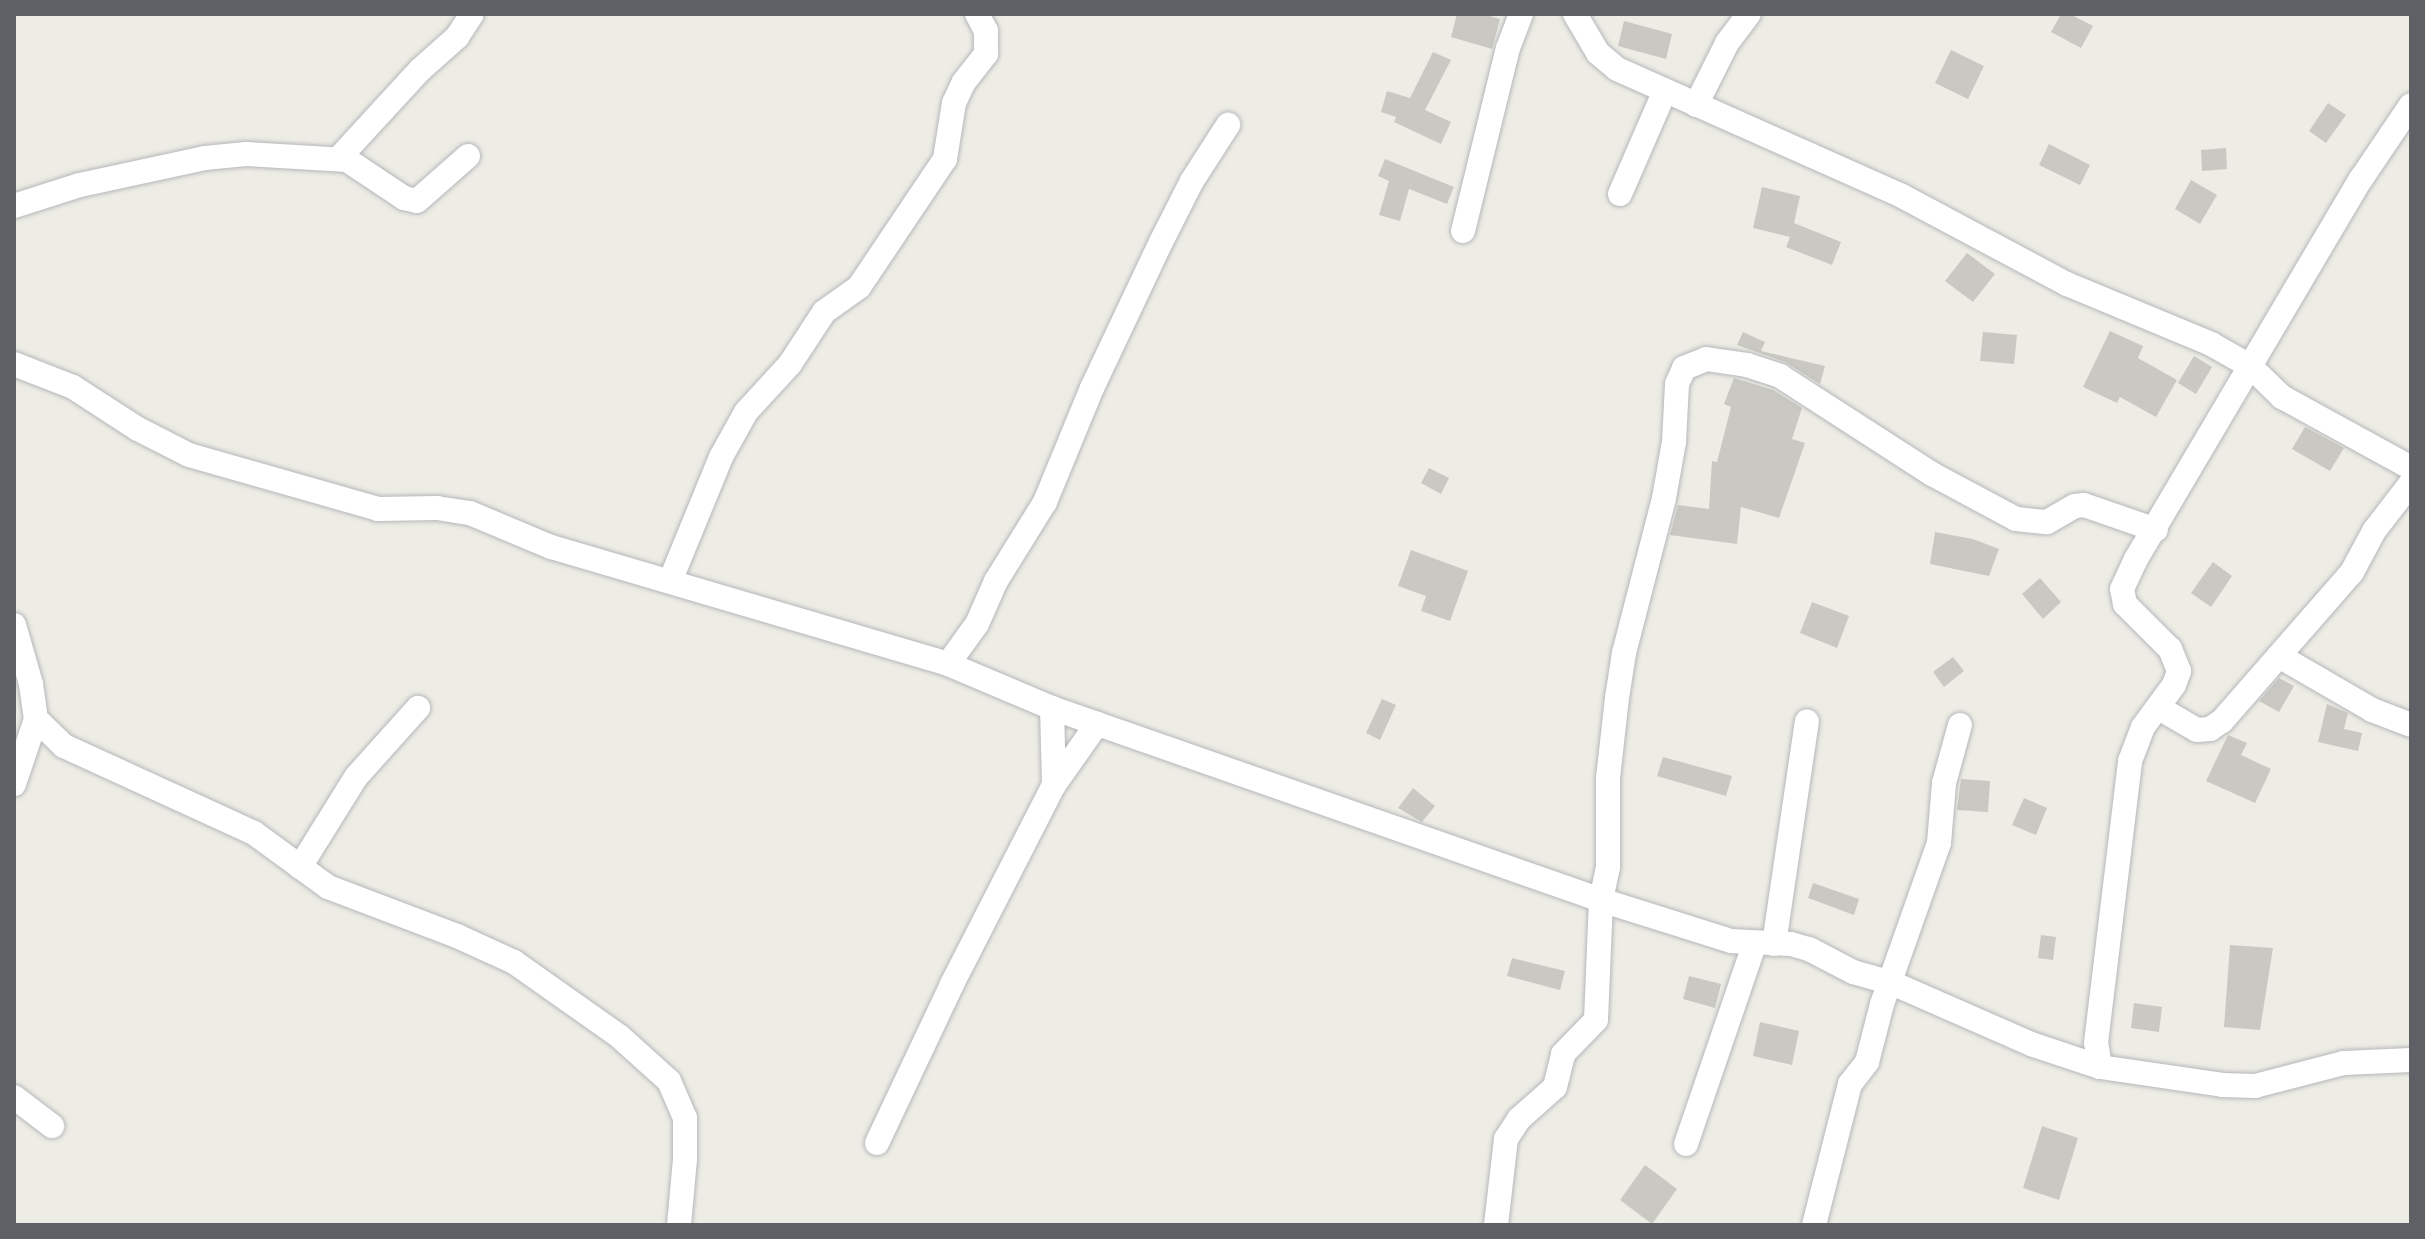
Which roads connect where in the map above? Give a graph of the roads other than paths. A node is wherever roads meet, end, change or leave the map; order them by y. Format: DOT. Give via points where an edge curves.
graph roads {
  1 [pos="472,14"];
  2 [pos="977,14"];
  3 [pos="1521,14"];
  4 [pos="1575,14"];
  5 [pos="1749,14"];
  6 [pos="1664,93"];
  7 [pos="1696,105"];
  8 [pos="2411,105"];
  9 [pos="1228,125"];
  10 [pos="468,156"];
  11 [pos="339,158"];
  12 [pos="1620,194"];
  13 [pos="14,206"];
  14 [pos="1463,231"];
  15 [pos="14,364"];
  16 [pos="2250,366"];
  17 [pos="2411,468"];
  18 [pos="2411,483"];
  19 [pos="2156,530"];
  20 [pos="671,579"];
  21 [pos="14,625"];
  22 [pos="2279,656"];
  23 [pos="948,664"];
  24 [pos="418,708"];
  25 [pos="1052,708"];
  26 [pos="2159,708"];
  27 [pos="36,719"];
  28 [pos="1807,721"];
  29 [pos="1097,724"];
  30 [pos="1960,725"];
  31 [pos="2411,725"];
  32 [pos="64,746"];
  33 [pos="26,756"];
  34 [pos="14,784"];
  35 [pos="1054,785"];
  36 [pos="300,867"];
  37 [pos="1601,900"];
  38 [pos="1764,944"];
  39 [pos="1892,983"];
  40 [pos="2092,1057"];
  41 [pos="2411,1060"];
  42 [pos="14,1097"];
  43 [pos="52,1126"];
  44 [pos="877,1143"];
  45 [pos="1686,1144"];
  46 [pos="679,1225"];
  47 [pos="1496,1225"];
  48 [pos="1814,1225"];
  1 -- 11 [label="street" via="457,37"];
  2 -- 20 [label="street" via="986,31 986,54 954,103 945,159 859,287 824,312 790,364 746,412 721,457"];
  3 -- 14 [label="street"];
  4 -- 6 [label="street" via="1598,53"];
  5 -- 7 [label="street" via="1727,43"];
  6 -- 7 [label="street"];
  6 -- 12 [label="street"];
  7 -- 16 [label="street" via="1902,196 2067,284 2211,344"];
  8 -- 16 [label="street"];
  9 -- 23 [label="street" via="1154,256 1045,502 996,581 977,624"];
  10 -- 11 [label="street" via="417,201"];
  11 -- 13 [label="street" via="224,155 80,185"];
  15 -- 20 [label="street" via="73,387 166,446 211,463 378,509 470,513 551,547"];
  16 -- 17 [label="street" via="2282,397"];
  16 -- 19 [label="street"];
  18 -- 22 [label="street" via="2374,531 2352,572"];
  19 -- 26 [label="street" via="2125,580 2122,597 2178,663 2178,679"];
  19 -- 37 [label="street" via="2084,505 2047,522 2016,519 1932,474 1780,376 1706,359 1688,364 1677,384 1668,475 1624,653 1611,747 1608,867"];
  20 -- 23 [label="street"];
  21 -- 27 [label="street"];
  22 -- 26 [label="street" via="2210,729 2197,730"];
  22 -- 31 [label="street" via="2372,710"];
  23 -- 25 [label="street"];
  24 -- 36 [label="street" via="356,777"];
  25 -- 29 [label="street"];
  25 -- 35 [label="street"];
  26 -- 40 [label="street" via="2137,737 2130,761"];
  27 -- 32 [label="street"];
  27 -- 33 [label="street"];
  28 -- 38 [label="street"];
  29 -- 35 [label="street"];
  29 -- 37 [label="street"];
  30 -- 39 [label="street" via="1944,783 1939,843"];
  32 -- 33 [label="street"];
  32 -- 36 [label="street" via="254,833"];
  33 -- 34 [label="street"];
  35 -- 44 [label="street"];
  36 -- 46 [label="street" via="328,887 514,962 652,1063 669,1081 685,1118"];
  37 -- 38 [label="street" via="1731,941"];
  37 -- 47 [label="street" via="1596,1020 1563,1054 1555,1087 1519,1119 1506,1139"];
  38 -- 39 [label="street" via="1809,949 1853,972"];
  38 -- 45 [label="street"];
  39 -- 40 [label="street" via="2031,1044"];
  39 -- 48 [label="street" via="1867,1062 1850,1084"];
  40 -- 41 [label="street" via="2210,1084 2255,1086 2344,1063"];
  42 -- 43 [label="street"];
}
